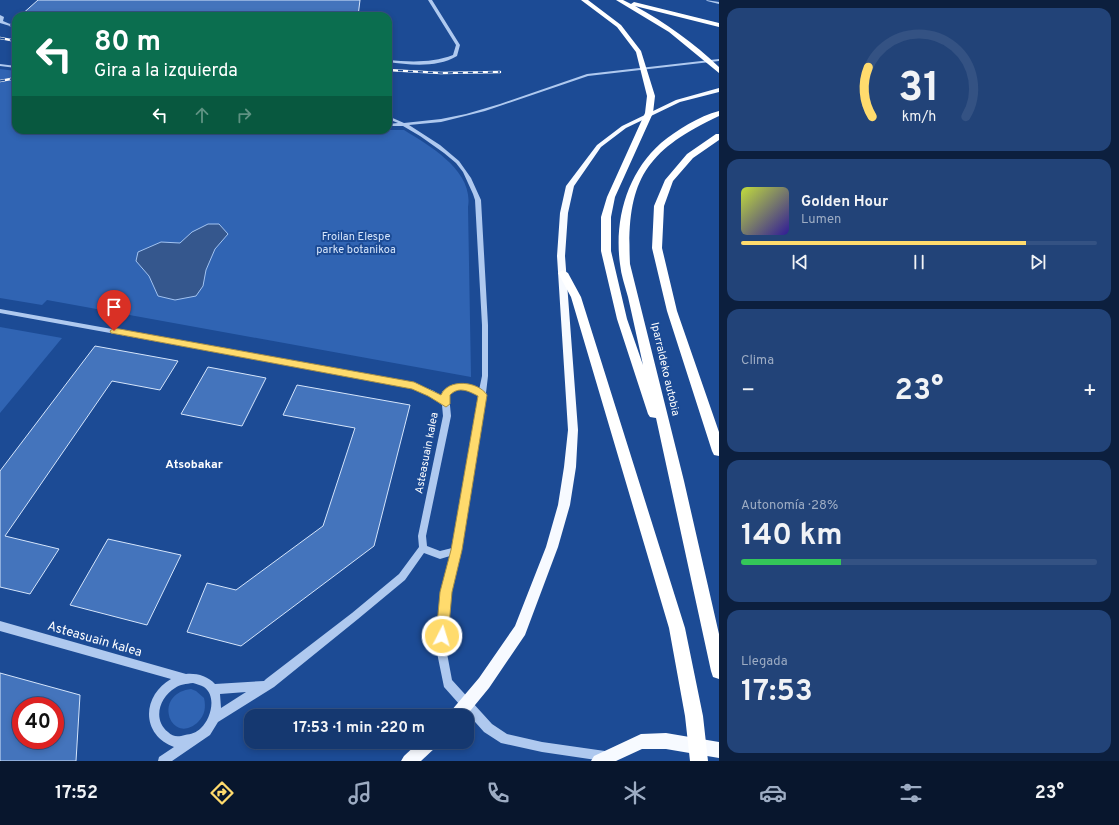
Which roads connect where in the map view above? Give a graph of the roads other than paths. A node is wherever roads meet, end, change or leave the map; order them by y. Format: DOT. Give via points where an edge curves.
graph roads {
  1 [pos="430,0"];
  2 [pos="584,0"];
  3 [pos="618,0"];
  4 [pos="638,0"];
  5 [pos="708,0"];
  6 [pos="719,3"];
  7 [pos="0,16"];
  8 [pos="719,20"];
  9 [pos="719,25"];
  10 [pos="9,26"];
  11 [pos="719,60"];
  12 [pos="0,62"];
  13 [pos="392,62"];
  14 [pos="12,64"];
  15 [pos="0,65"];
  16 [pos="12,66"];
  17 [pos="719,71"];
  18 [pos="719,90"];
  19 [pos="719,113"];
  20 [pos="392,118"];
  21 [pos="392,125"];
  22 [pos="719,136"];
  23 [pos="563,273"];
  24 [pos="0,311"];
  25 [pos="483,395"];
  26 [pos="446,404"];
  27 [pos="719,451"];
  28 [pos="677,481"];
  29 [pos="423,548"];
  30 [pos="456,550"];
  31 [pos="0,626"];
  32 [pos="719,671"];
  33 [pos="183,678"];
  34 [pos="264,686"];
  35 [pos="214,690"];
  36 [pos="462,709"];
  37 [pos="214,718"];
  38 [pos="194,739"];
  39 [pos="423,749"];
  40 [pos="719,750"];
  41 [pos="603,759"];
  42 [pos="163,761"];
  43 [pos="409,761"];
  44 [pos="698,761"];
  1 -- 13 [label="street" via="458,45 455,56 431,63"];
  2 -- 28 [label="highway" via="619,26 639,52 651,96 649,113 611,197 606,217 606,251 622,319"];
  3 -- 9 [label="highway"];
  3 -- 17 [label="highway" via="664,25"];
  4 -- 8 [label="highway"];
  5 -- 6 [label="street"];
  7 -- 10 [label="street" via="1,22"];
  11 -- 21 [label="street" via="600,72 487,110 450,119"];
  12 -- 14 [label="street"];
  15 -- 16 [label="street"];
  18 -- 23 [label="main road" via="664,107 624,127 599,146 570,186 564,213 561,256"];
  19 -- 28 [label="highway, Iparraldeko autobia" via="682,131 654,154 634,183 624,219 625,264"];
  20 -- 25 [label="street" via="453,158 473,184 478,200 486,351"];
  22 -- 27 [label="highway" via="690,156 669,180 658,206 657,248 672,311"];
  23 -- 36 [label="main road" via="573,430 564,506 552,547 520,630 484,683"];
  23 -- 44 [label="highway" via="576,297 677,628 694,716"];
  24 -- 26 [label="street, Asteasuain kalea" via="414,386 431,393"];
  25 -- 26 [label="street" via="460,386 445,394"];
  25 -- 30 [label="street"];
  26 -- 29 [label="street, Asteasuain kalea" via="447,416 422,536"];
  28 -- 32 [label="highway, Iparraldeko autobia"];
  29 -- 30 [label="street" via="443,556"];
  29 -- 34 [label="street" via="402,577"];
  30 -- 41 [label="street" via="446,592 441,648 448,683 488,728 505,739 573,750"];
  31 -- 33 [label="street, Asteasuain kalea"];
  33 -- 35 [label="street, Asteasuain kalea" via="196,677 206,681"];
  33 -- 38 [label="street" via="167,686 160,695 155,705 154,718 157,728 168,739 176,742"];
  34 -- 35 [label="street"];
  34 -- 37 [label="street"];
  35 -- 37 [label="street" via="217,702"];
  37 -- 38 [label="street" via="206,731"];
  38 -- 42 [label="street"];
  39 -- 43 [label="main road"];
  40 -- 41 [label="main road" via="666,740 641,742"];
}
